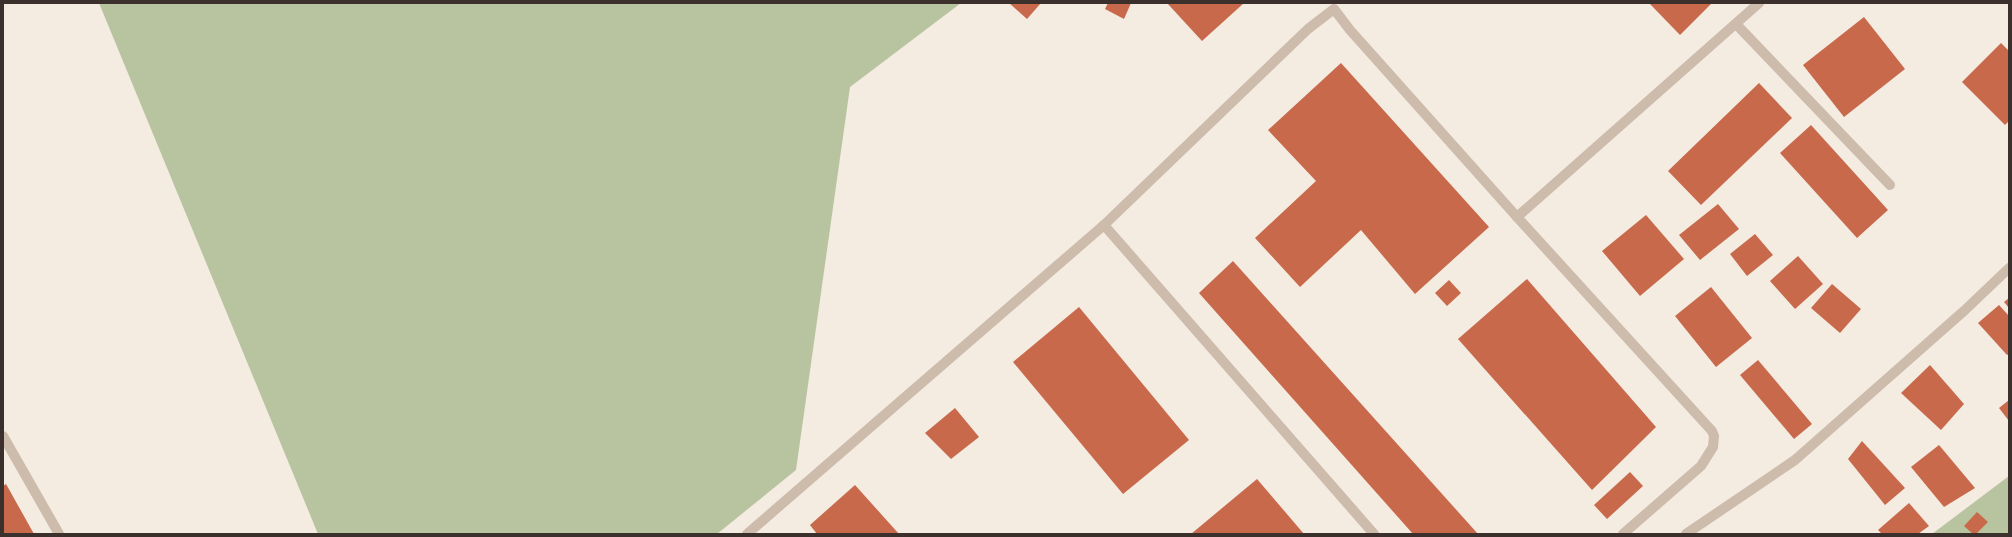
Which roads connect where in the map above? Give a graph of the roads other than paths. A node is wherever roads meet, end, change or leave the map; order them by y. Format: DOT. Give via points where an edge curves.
graph roads {
  1 [pos="1759,3"];
  2 [pos="1338,6"];
  3 [pos="1736,24"];
  4 [pos="1890,185"];
  5 [pos="1517,218"];
  6 [pos="1104,225"];
  7 [pos="2009,268"];
  8 [pos="3,436"];
  9 [pos="59,534"];
  10 [pos="747,534"];
  11 [pos="1374,534"];
  12 [pos="1623,534"];
  13 [pos="1686,534"];
  1 -- 3 [label="street"];
  2 -- 5 [label="street"];
  2 -- 6 [label="street" via="1308,29"];
  3 -- 4 [label="street"];
  3 -- 5 [label="street"];
  5 -- 12 [label="street" via="1714,436 1713,447 1702,466"];
  6 -- 10 [label="street"];
  6 -- 11 [label="street"];
  7 -- 13 [label="street" via="1795,460"];
  8 -- 9 [label="street"];
}
